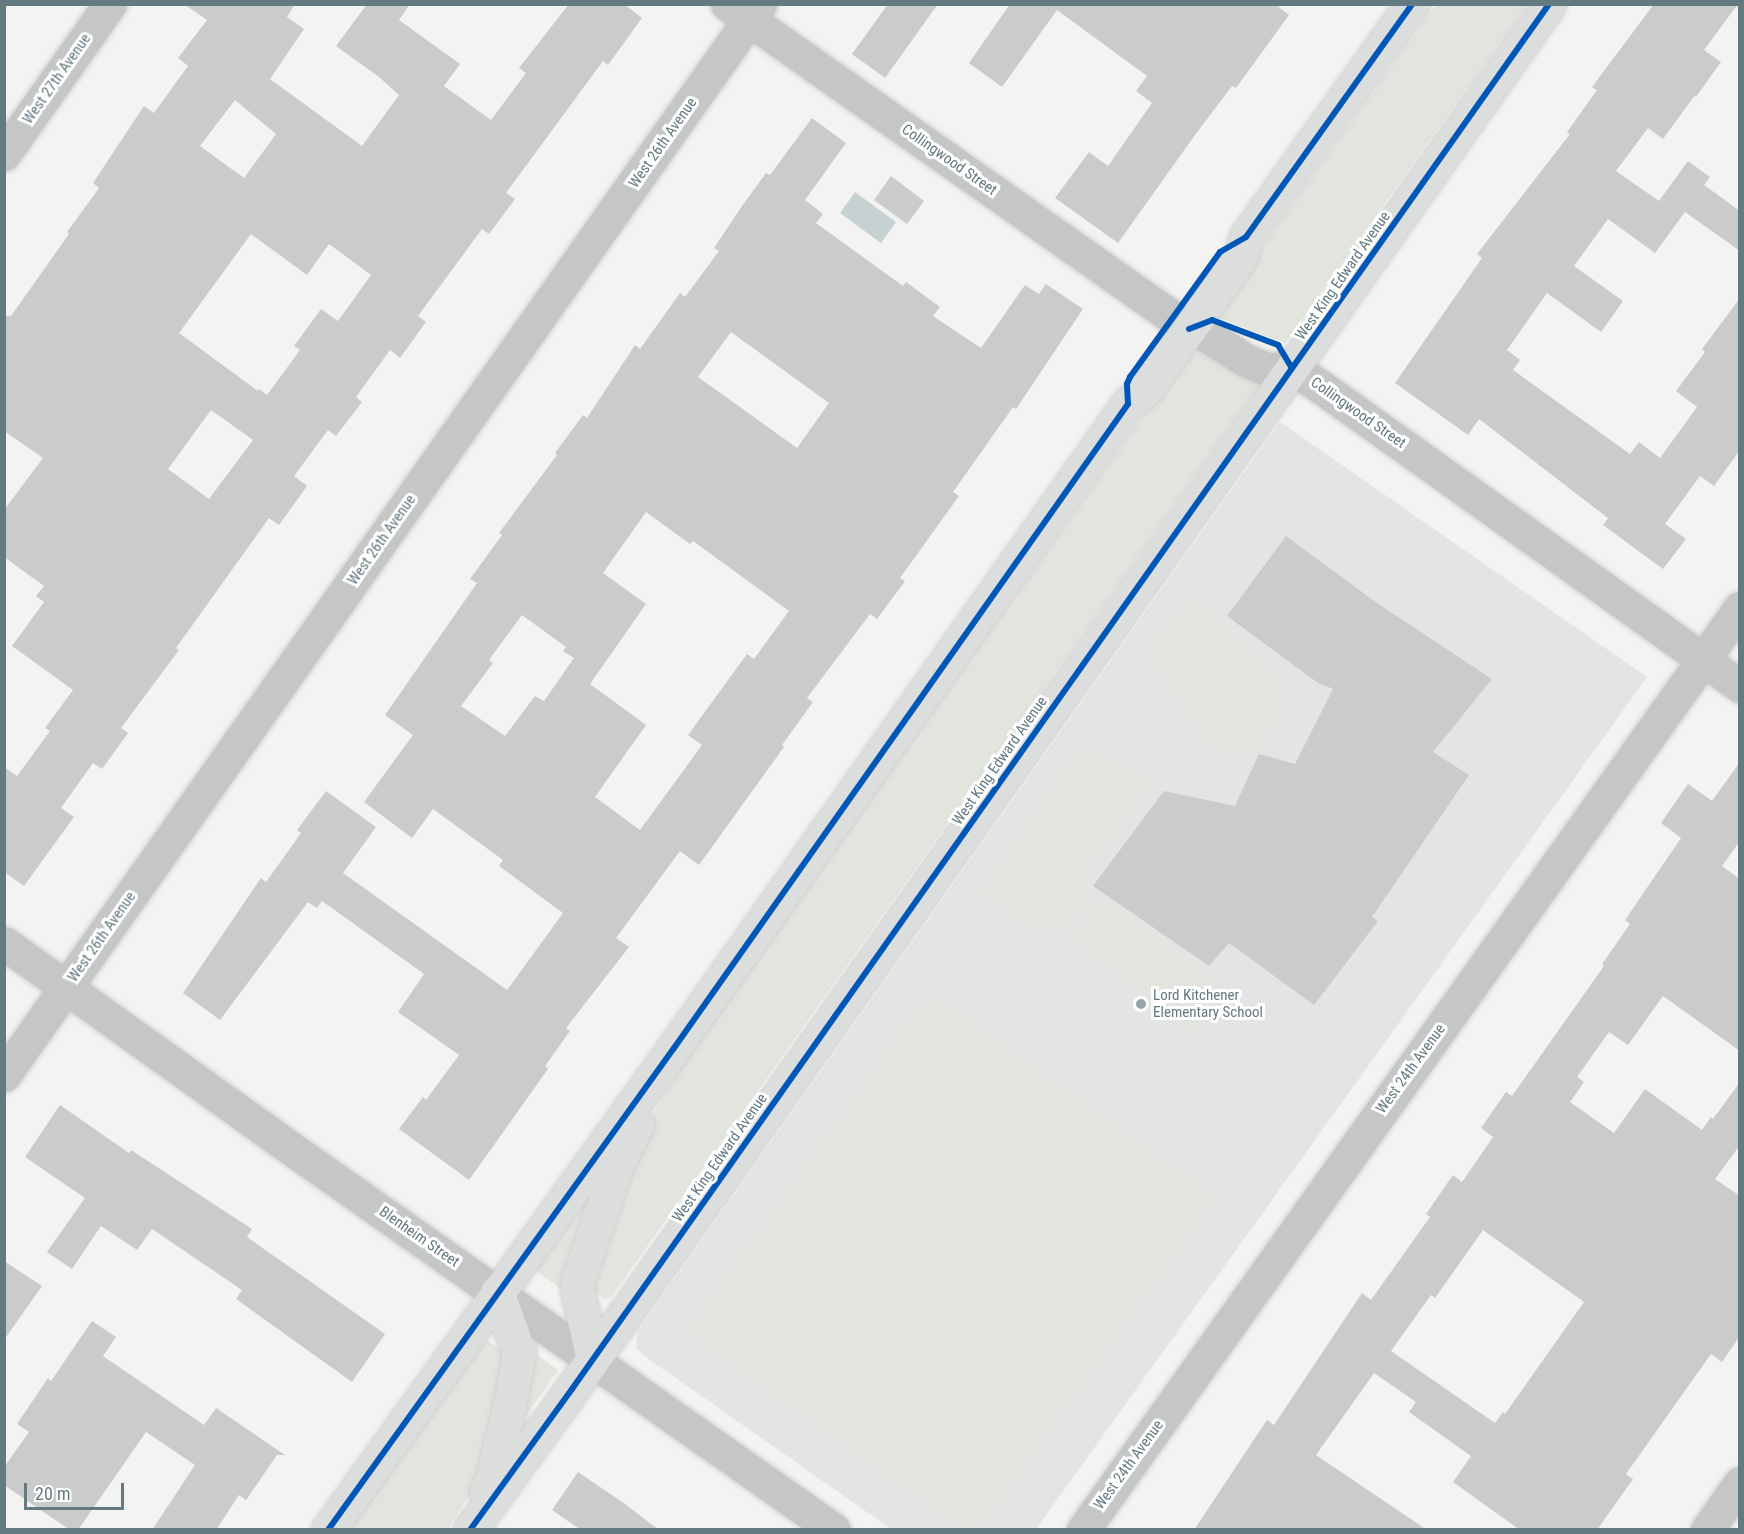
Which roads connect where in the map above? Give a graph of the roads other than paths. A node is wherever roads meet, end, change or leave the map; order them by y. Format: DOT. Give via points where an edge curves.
graph roads {
  1 [pos="110,4"];
  2 [pos="1412,4"];
  3 [pos="1549,4"];
  4 [pos="745,10"];
  5 [pos="4,154"];
  6 [pos="1189,328"];
  7 [pos="1292,368"];
  8 [pos="1740,608"];
  9 [pos="1703,660"];
  10 [pos="1740,686"];
  11 [pos="4,943"];
  12 [pos="68,986"];
  13 [pos="674,1048"];
  14 [pos="4,1075"];
  15 [pos="497,1292"];
  16 [pos="593,1359"];
  17 [pos="1740,1483"];
  18 [pos="328,1530"];
  19 [pos="469,1530"];
  20 [pos="834,1530"];
  21 [pos="1083,1530"];
  22 [pos="1707,1530"];
  1 -- 5 [label="street, West 27th Avenue"];
  2 -- 6 [label="main road" via="1246,237 1240,258"];
  3 -- 7 [label="main road, West King Edward Avenue"];
  4 -- 6 [label="street, Collingwood Street"];
  4 -- 12 [label="street, West 26th Avenue"];
  6 -- 7 [label="street, Collingwood Street" via="1267,369"];
  6 -- 13 [label="main road" via="1146,389 1128,404"];
  7 -- 9 [label="street, Collingwood Street"];
  7 -- 16 [label="main road, West King Edward Avenue"];
  8 -- 9 [label="street, West 24th Avenue"];
  9 -- 10 [label="street, Collingwood Street"];
  9 -- 21 [label="street, West 24th Avenue"];
  11 -- 12 [label="street, Blenheim Street"];
  12 -- 14 [label="street, West 26th Avenue"];
  12 -- 15 [label="street, Blenheim Street"];
  13 -- 15 [label="main road"];
  13 -- 16 [label="main road" via="617,1165 579,1277 577,1288"];
  15 -- 16 [label="street, Blenheim Street"];
  15 -- 18 [label="main road"];
  15 -- 19 [label="main road" via="519,1352 492,1478"];
  16 -- 19 [label="main road, West King Edward Avenue"];
  16 -- 20 [label="street, Blenheim Street"];
  17 -- 22 [label="street"];
}
